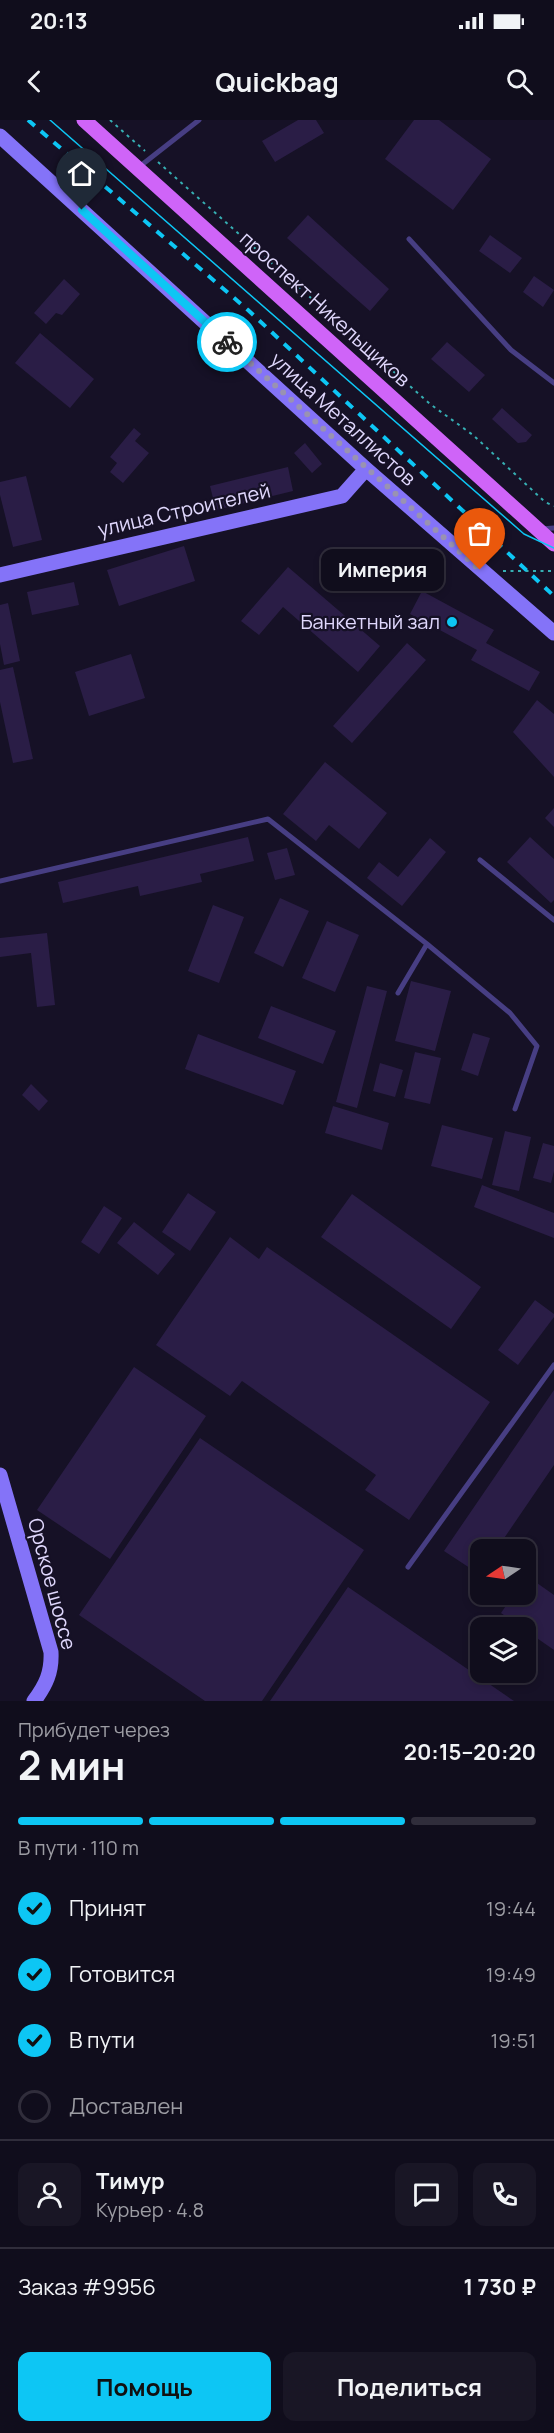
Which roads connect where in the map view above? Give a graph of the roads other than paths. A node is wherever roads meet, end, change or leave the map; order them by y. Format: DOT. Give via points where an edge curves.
graph roads {
  1 [pos="84,120"];
  2 [pos="199,120"];
  3 [pos="0,136"];
  4 [pos="138,168"];
  5 [pos="409,239"];
  6 [pos="554,383"];
  7 [pos="366,469"];
  8 [pos="554,528"];
  9 [pos="536,529"];
  10 [pos="554,533"];
  11 [pos="554,544"];
  12 [pos="0,575"];
  13 [pos="554,633"];
  14 [pos="480,860"];
  15 [pos="0,881"];
  16 [pos="554,920"];
  17 [pos="427,944"];
  18 [pos="398,993"];
  19 [pos="516,1109"];
  20 [pos="554,1365"];
  21 [pos="0,1475"];
  22 [pos="408,1567"];
  23 [pos="34,1701"];
  1 -- 4 [label="main road, проспект Никельщиков"];
  2 -- 4 [label="lane"];
  3 -- 7 [label="main road, улица Металлистов"];
  4 -- 9 [label="main road, проспект Никельщиков"];
  5 -- 6 [label="lane" via="511,350"];
  7 -- 12 [label="main road, улица Строителей" via="342,496"];
  7 -- 13 [label="main road, улица Металлистов"];
  8 -- 9 [label="lane"];
  9 -- 10 [label="main road"];
  9 -- 11 [label="main road"];
  14 -- 16 [label="lane"];
  15 -- 17 [label="lane" via="268,819"];
  17 -- 18 [label="lane"];
  17 -- 19 [label="lane" via="510,1013 537,1046"];
  20 -- 22 [label="lane"];
  21 -- 23 [label="main road, Орское шоссе" via="49,1641 51,1670"];
}
